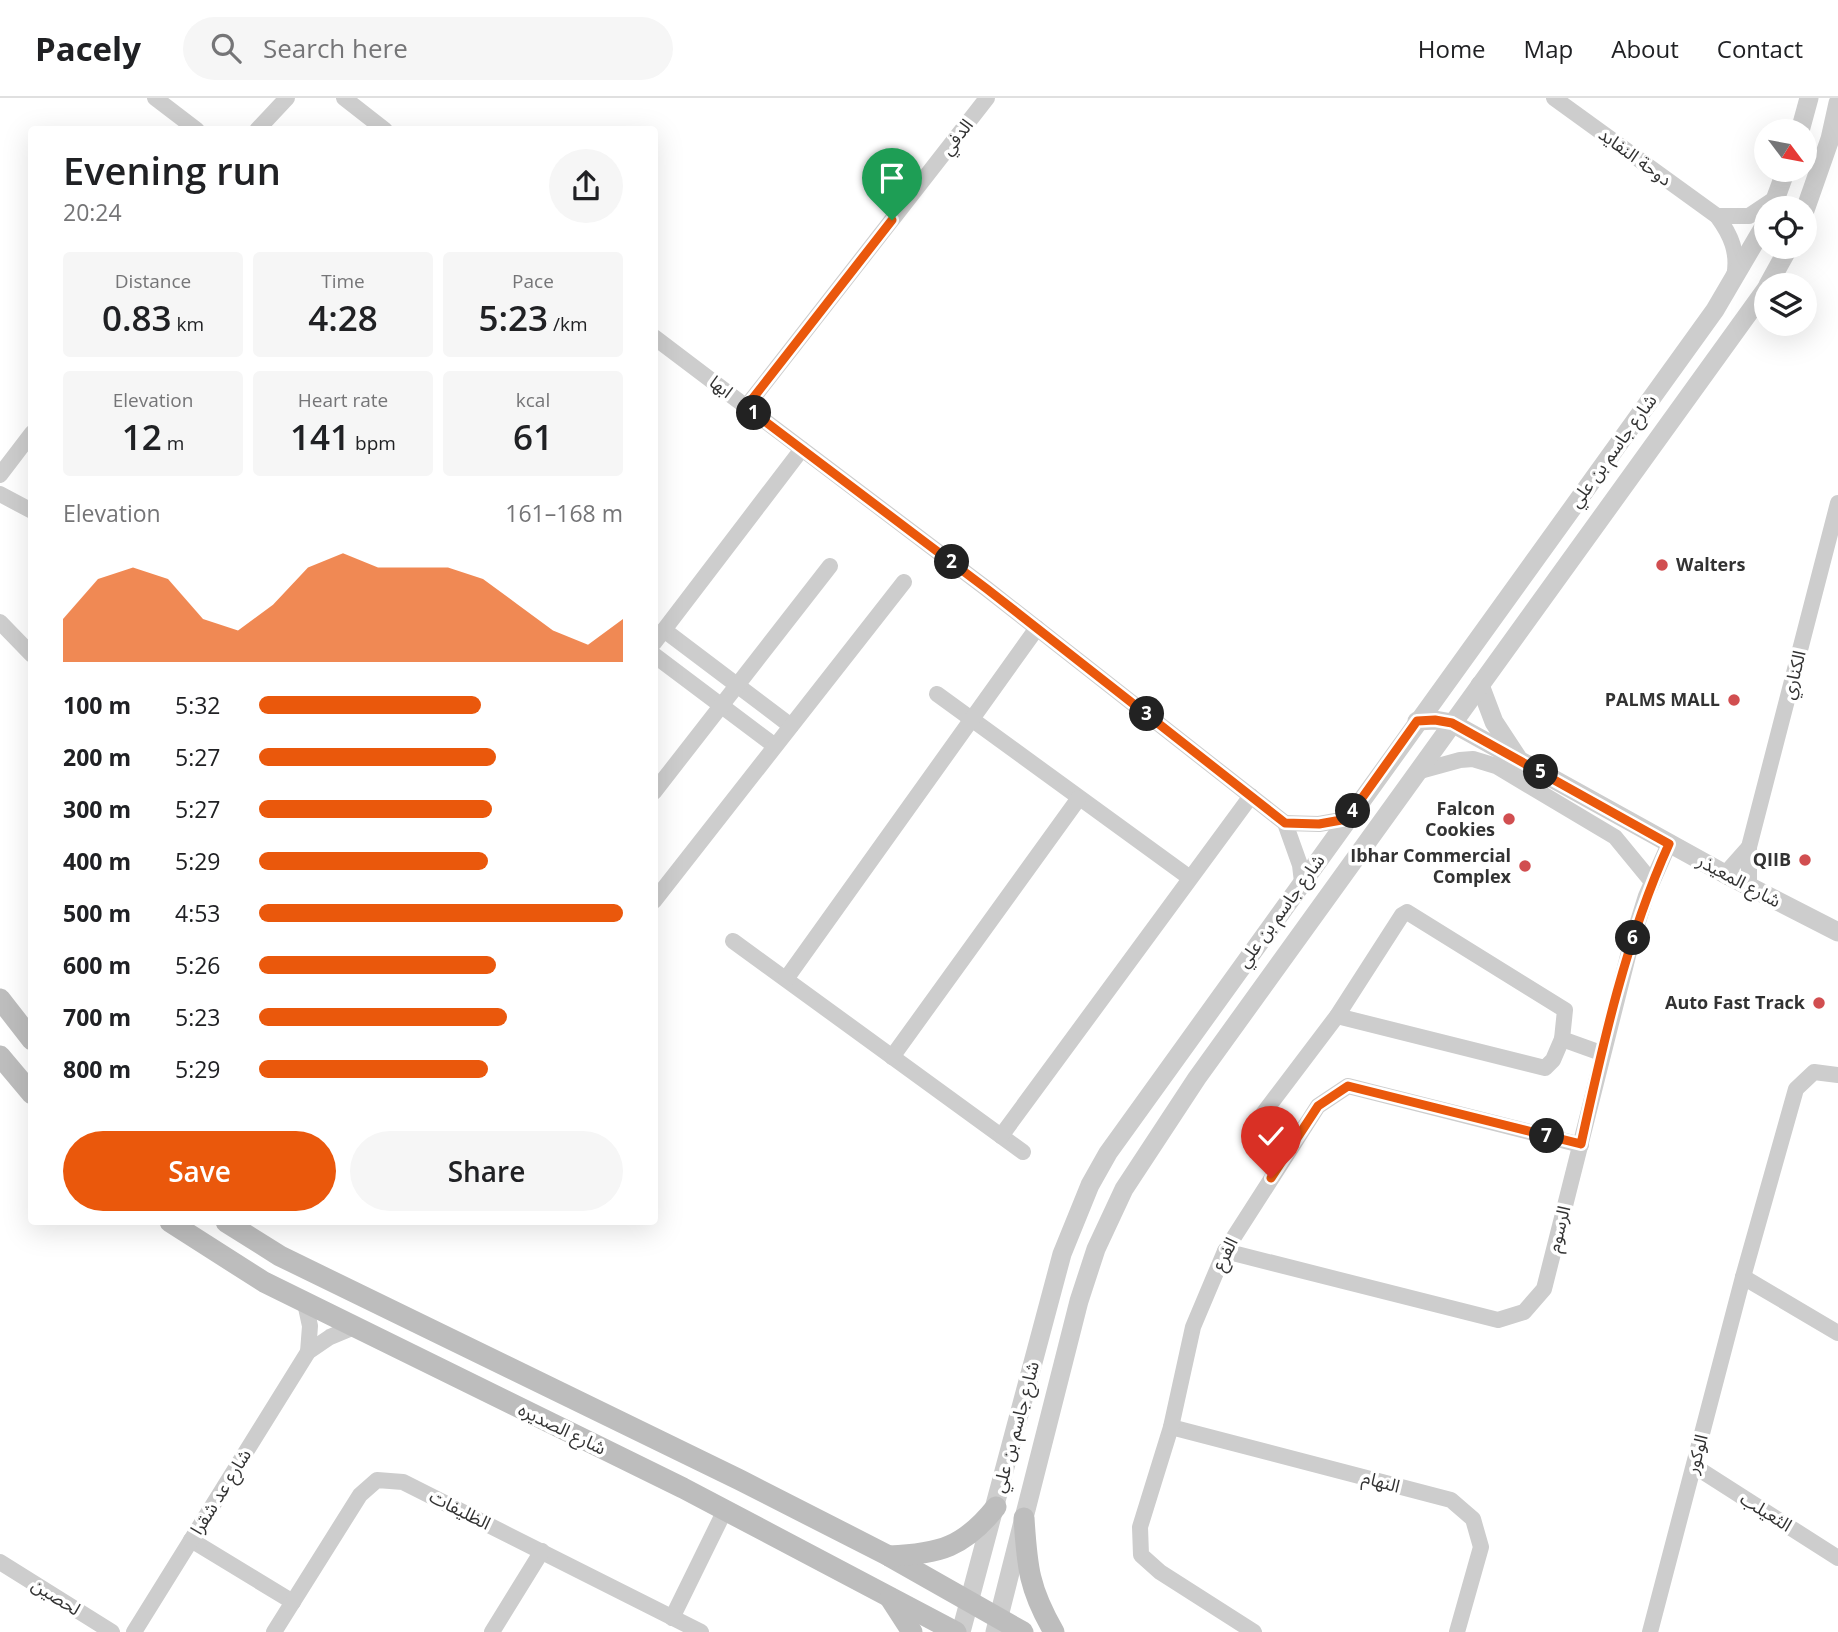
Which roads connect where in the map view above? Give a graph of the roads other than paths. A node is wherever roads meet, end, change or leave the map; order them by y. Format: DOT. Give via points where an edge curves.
graph roads {
  1 [pos="156,98"];
  2 [pos="275,98"];
  3 [pos="287,98"];
  4 [pos="987,98"];
  5 [pos="1554,98"];
  6 [pos="1809,98"];
  7 [pos="344,99"];
  8 [pos="1838,103"];
  9 [pos="267,116"];
  10 [pos="1803,119"];
  11 [pos="192,126"];
  12 [pos="260,126"];
  13 [pos="381,126"];
  14 [pos="1810,196"];
  15 [pos="1754,213"];
  16 [pos="1717,216"];
  17 [pos="1754,245"];
  18 [pos="1732,285"];
  19 [pos="1754,305"];
  20 [pos="658,340"];
  21 [pos="746,407"];
  22 [pos="28,438"];
  23 [pos="802,449"];
  24 [pos="0,475"];
  25 [pos="0,494"];
  26 [pos="1838,503"];
  27 [pos="28,509"];
  28 [pos="830,566"];
  29 [pos="904,582"];
  30 [pos="0,622"];
  31 [pos="1037,628"];
  32 [pos="659,636"];
  33 [pos="28,651"];
  34 [pos="658,658"];
  35 [pos="737,685"];
  36 [pos="1480,685"];
  37 [pos="937,694"];
  38 [pos="721,706"];
  39 [pos="971,719"];
  40 [pos="1417,721"];
  41 [pos="1452,723"];
  42 [pos="791,726"];
  43 [pos="775,747"];
  44 [pos="1520,760"];
  45 [pos="1420,771"];
  46 [pos="658,787"];
  47 [pos="1251,796"];
  48 [pos="1079,798"];
  49 [pos="1347,819"];
  50 [pos="1285,823"];
  51 [pos="1669,844"];
  52 [pos="1749,847"];
  53 [pos="1725,874"];
  54 [pos="1190,878"];
  55 [pos="1302,882"];
  56 [pos="1652,882"];
  57 [pos="1749,887"];
  58 [pos="658,896"];
  59 [pos="1838,932"];
  60 [pos="733,941"];
  61 [pos="786,979"];
  62 [pos="0,999"];
  63 [pos="1337,1016"];
  64 [pos="28,1035"];
  65 [pos="1562,1039"];
  66 [pos="1601,1053"];
  67 [pos="0,1056"];
  68 [pos="892,1057"];
  69 [pos="1838,1075"];
  70 [pos="28,1089"];
  71 [pos="1262,1115"];
  72 [pos="1000,1136"];
  73 [pos="1581,1144"];
  74 [pos="1023,1152"];
  75 [pos="174,1225"];
  76 [pos="234,1225"];
  77 [pos="1225,1251"];
  78 [pos="1743,1277"];
  79 [pos="305,1303"];
  80 [pos="354,1327"];
  81 [pos="1838,1333"];
  82 [pos="308,1352"];
  83 [pos="1171,1427"];
  84 [pos="1694,1466"];
  85 [pos="996,1507"];
  86 [pos="726,1510"];
  87 [pos="1024,1518"];
  88 [pos="191,1540"];
  89 [pos="542,1551"];
  90 [pos="889,1556"];
  91 [pos="1838,1558"];
  92 [pos="0,1562"];
  93 [pos="889,1597"];
  94 [pos="970,1601"];
  95 [pos="293,1602"];
  96 [pos="672,1618"];
  97 [pos="998,1625"];
  98 [pos="112,1632"];
  99 [pos="134,1632"];
  100 [pos="274,1632"];
  101 [pos="492,1632"];
  102 [pos="701,1632"];
  103 [pos="912,1632"];
  104 [pos="959,1632"];
  105 [pos="1023,1632"];
  106 [pos="1054,1632"];
  107 [pos="1254,1632"];
  108 [pos="1457,1632"];
  109 [pos="1650,1632"];
  1 -- 11 [label="street"];
  2 -- 9 [label="street"];
  3 -- 9 [label="street"];
  4 -- 21 [label="street, الدفي"];
  5 -- 16 [label="street, دوحة النفايد"];
  6 -- 10 [label="street"];
  7 -- 13 [label="street"];
  8 -- 14 [label="street"];
  9 -- 12 [label="street"];
  15 -- 16 [label="street"];
  16 -- 18 [label="street, دوحة النفايد" via="1735,248"];
  17 -- 18 [label="street, شارع جاسم بن علي"];
  18 -- 40 [label="street, شارع جاسم بن علي"];
  19 -- 36 [label="street, شارع جاسم بن علي"];
  20 -- 21 [label="street, ابها"];
  21 -- 23 [label="street, ابها"];
  22 -- 24 [label="street"];
  23 -- 31 [label="street, ابها"];
  23 -- 32 [label="street"];
  25 -- 27 [label="street"];
  26 -- 52 [label="street, الكناري"];
  28 -- 35 [label="street"];
  29 -- 42 [label="street"];
  30 -- 33 [label="street"];
  31 -- 39 [label="street"];
  31 -- 47 [label="street, ابها"];
  32 -- 35 [label="street"];
  34 -- 38 [label="street"];
  35 -- 38 [label="street"];
  35 -- 42 [label="street"];
  36 -- 41 [label="street, شارع جاسم بن علي"];
  36 -- 44 [label="street" via="1493,722"];
  37 -- 39 [label="street"];
  38 -- 43 [label="street"];
  38 -- 46 [label="street"];
  39 -- 48 [label="street"];
  39 -- 61 [label="street"];
  40 -- 41 [label="street, شارع المعيذر"];
  40 -- 49 [label="street, شارع جاسم بن علي"];
  41 -- 44 [label="street, شارع المعيذر"];
  41 -- 45 [label="street, شارع جاسم بن علي"];
  42 -- 43 [label="street"];
  43 -- 58 [label="street"];
  44 -- 51 [label="street, شارع المعيذر"];
  45 -- 56 [label="street" via="1460,760 1496,766 1615,837"];
  45 -- 87 [label="street, شارع جاسم بن علي" via="1197,1078 1124,1189 1096,1249 1079,1301"];
  47 -- 50 [label="street, ابها"];
  47 -- 54 [label="street"];
  48 -- 54 [label="street"];
  48 -- 68 [label="street"];
  49 -- 50 [label="street"];
  49 -- 55 [label="street, شارع جاسم بن علي"];
  50 -- 55 [label="street"];
  51 -- 53 [label="street, شارع المعيذر"];
  51 -- 56 [label="street, الرسوم"];
  52 -- 53 [label="street, الكناري"];
  52 -- 57 [label="street, الكناري"];
  53 -- 57 [label="street, شارع المعيذر"];
  54 -- 72 [label="street"];
  55 -- 85 [label="street, شارع جاسم بن علي" via="1108,1153 1090,1185 1062,1254"];
  56 -- 66 [label="street, الرسوم"];
  57 -- 59 [label="street, شارع المعيذر"];
  60 -- 61 [label="street"];
  61 -- 68 [label="street"];
  62 -- 64 [label="main road"];
  63 -- 65 [label="street" via="1545,1068"];
  63 -- 65 [label="street" via="1407,912 1565,1010"];
  63 -- 71 [label="street"];
  65 -- 66 [label="street"];
  66 -- 73 [label="street, الرسوم"];
  67 -- 70 [label="main road"];
  68 -- 72 [label="street"];
  69 -- 78 [label="street, الوكور" via="1814,1072 1797,1089"];
  72 -- 74 [label="street"];
  73 -- 77 [label="street, الفرع" via="1348,1086 1318,1106"];
  73 -- 77 [label="street, الرسوم" via="1544,1289 1524,1312 1498,1320"];
  75 -- 79 [label="main road, شارع الصديره"];
  76 -- 90 [label="main road, شارع الصديره" via="280,1256"];
  77 -- 83 [label="street, الفرع" via="1193,1327"];
  78 -- 81 [label="street"];
  78 -- 84 [label="street, الوكور"];
  79 -- 80 [label="main road, شارع الصديره"];
  79 -- 82 [label="street" via="310,1326"];
  80 -- 82 [label="street, شارع عد شقرا" via="330,1336"];
  80 -- 86 [label="main road, شارع الصديره"];
  82 -- 88 [label="street, شارع عد شقرا"];
  83 -- 107 [label="street, الفرع" via="1140,1527 1141,1555"];
  83 -- 108 [label="street, النهام" via="1451,1500 1473,1519 1481,1547"];
  84 -- 91 [label="street, الثعيلب"];
  84 -- 109 [label="street, الوكور"];
  85 -- 90 [label="main road" via="976,1532 945,1548"];
  85 -- 94 [label="street, شارع جاسم بن علي"];
  86 -- 93 [label="main road, شارع الصديره"];
  86 -- 96 [label="street"];
  87 -- 97 [label="street, شارع جاسم بن علي"];
  87 -- 106 [label="main road" via="1028,1578"];
  88 -- 95 [label="street"];
  88 -- 99 [label="street, شارع عد شقرا"];
  89 -- 95 [label="street, الظليفات" via="403,1482 377,1480 360,1494"];
  89 -- 96 [label="street, الظليفات"];
  89 -- 101 [label="street"];
  90 -- 94 [label="main road, شارع الصديره"];
  92 -- 98 [label="street, لحصين"];
  93 -- 103 [label="main road"];
  93 -- 104 [label="main road, شارع الصديره"];
  94 -- 97 [label="main road, شارع الصديره"];
  94 -- 104 [label="street, شارع جاسم بن علي"];
  95 -- 100 [label="street, الظليفات"];
  96 -- 102 [label="street, الظليفات"];
  97 -- 105 [label="main road, شارع الصديره"];
}
